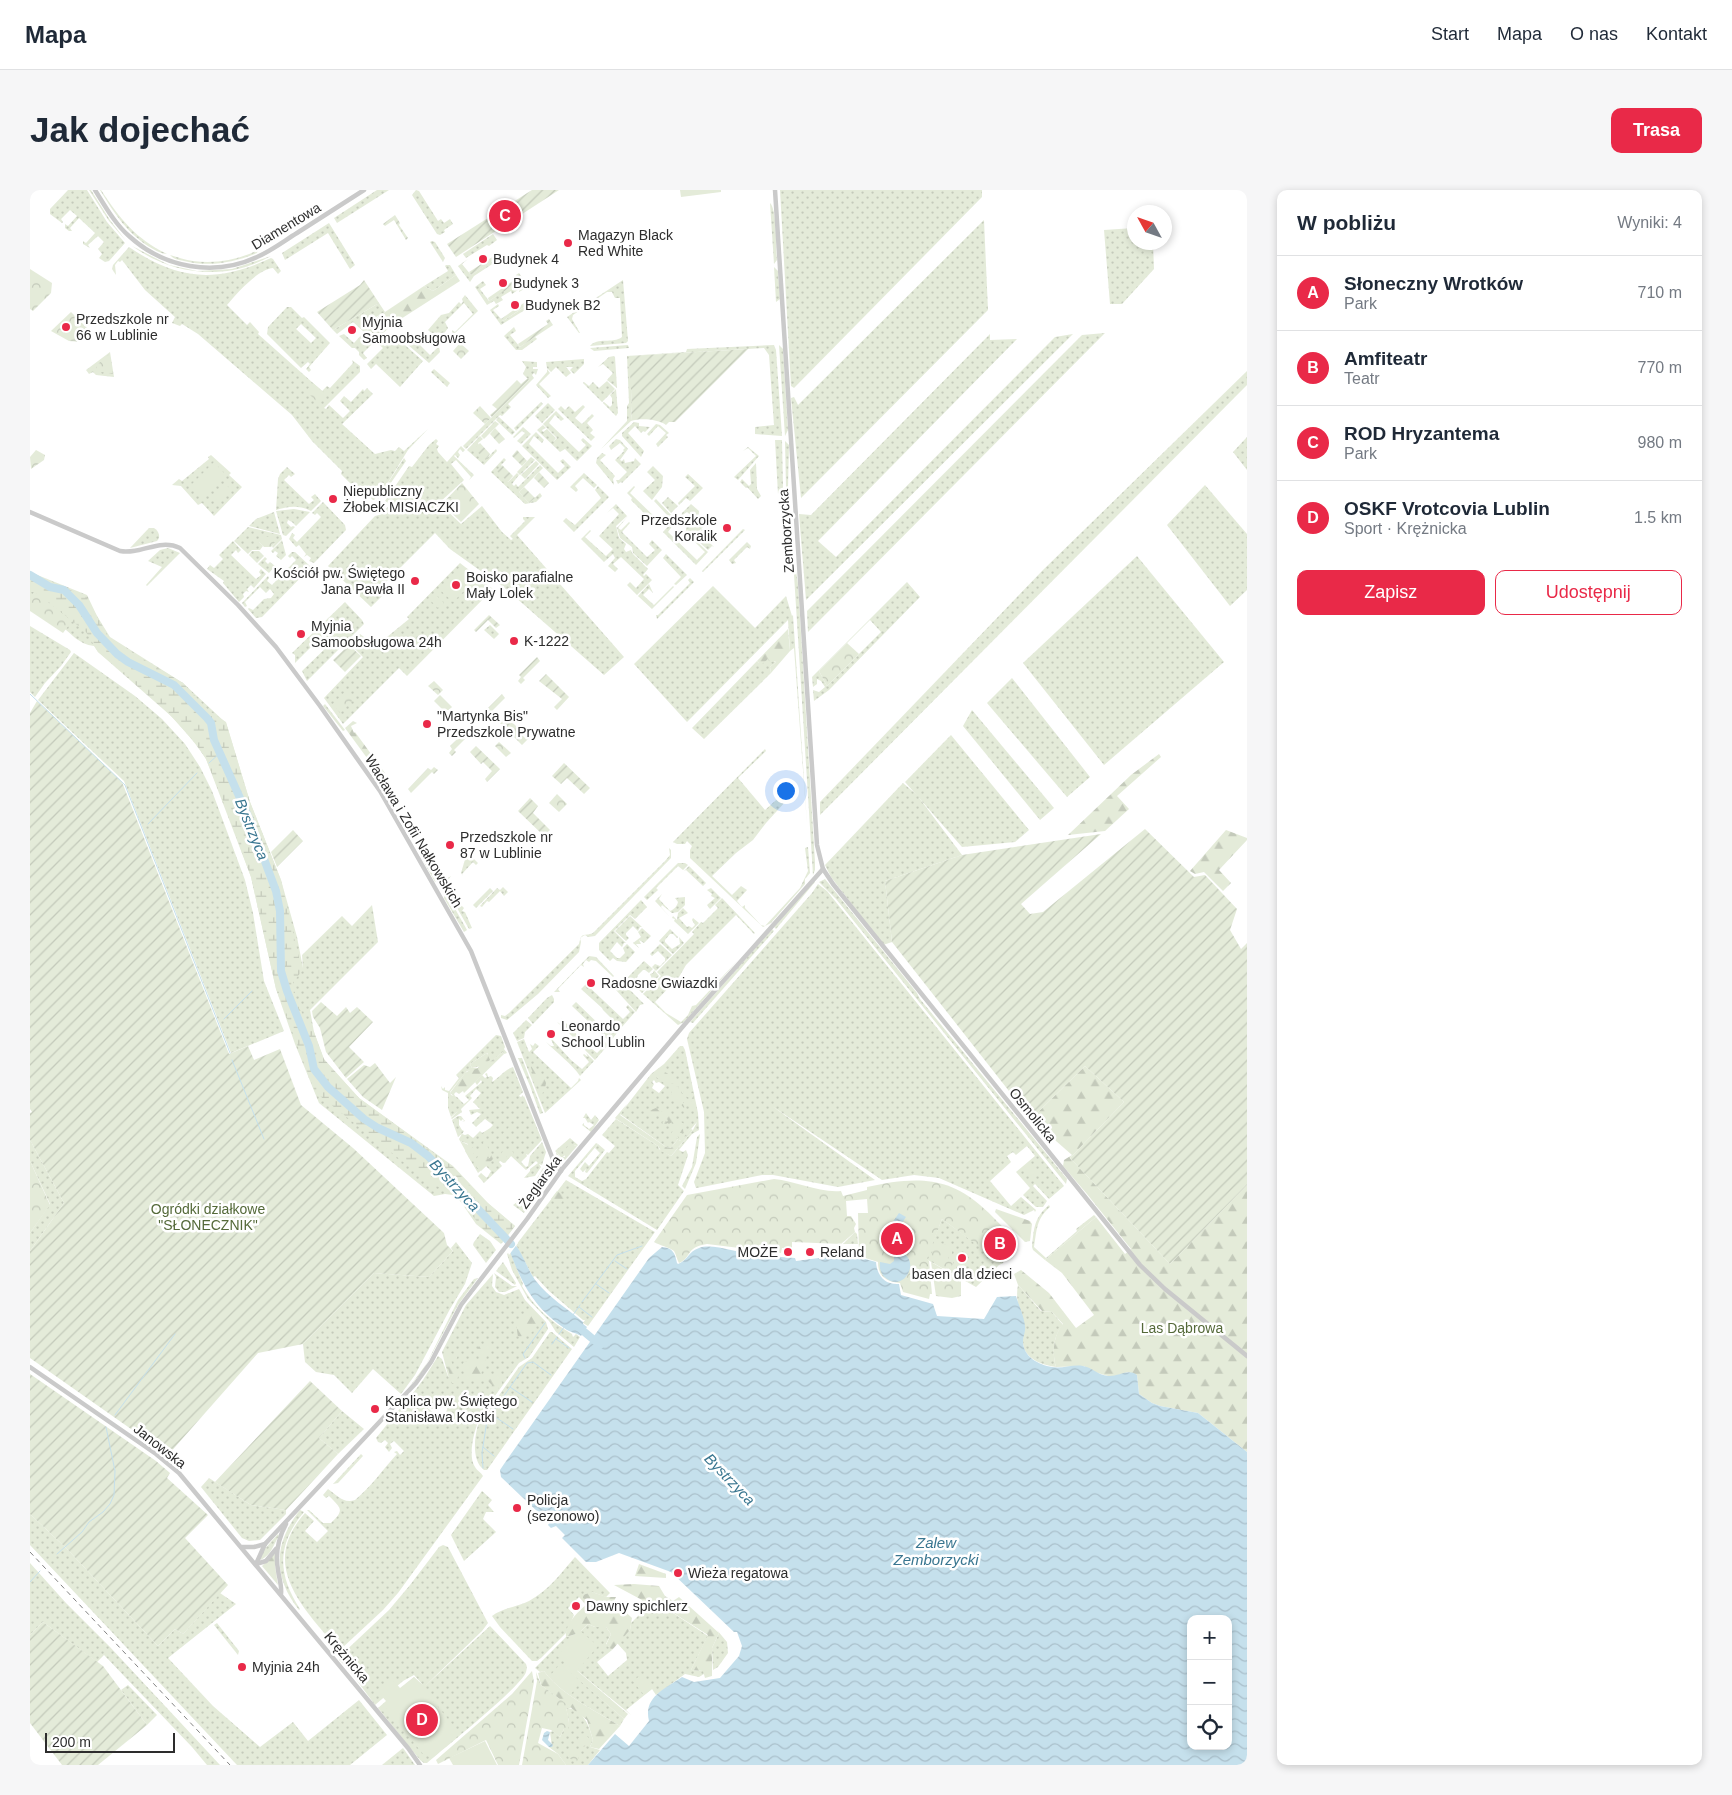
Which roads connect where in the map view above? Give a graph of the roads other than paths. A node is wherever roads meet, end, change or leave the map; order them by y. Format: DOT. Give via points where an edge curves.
graph roads {
  1 [pos="95,190"];
  2 [pos="364,190"];
  3 [pos="775,190"];
  4 [pos="30,512"];
  5 [pos="823,869"];
  6 [pos="561,1171"];
  7 [pos="1247,1356"];
  8 [pos="30,1367"];
  9 [pos="290,1519"];
  10 [pos="265,1544"];
  11 [pos="242,1547"];
  12 [pos="277,1548"];
  13 [pos="256,1564"];
  14 [pos="281,1594"];
  15 [pos="420,1765"];
  1 -- 2 [label="street, Diamentowa" via="118,224 143,248 173,262 209,268 238,264 257,257"];
  3 -- 5 [label="street, Zemborzycka" via="817,846"];
  4 -- 6 [label="street, Wacława i Zofii Nałkowskich" via="120,551 133,552 163,544 178,547 238,605 280,652 380,791 471,951 554,1162"];
  5 -- 6 [label="street, Żeglarska" via="678,1032"];
  5 -- 7 [label="street, Osmolicka" via="1140,1265"];
  6 -- 9 [label="street, Żeglarska" via="458,1308 430,1363 413,1388"];
  8 -- 11 [label="street, Janowska" via="166,1461"];
  9 -- 10 [label="street, Żeglarska"];
  9 -- 12 [label="street, Żeglarska"];
  10 -- 11 [label="street"];
  10 -- 13 [label="street, Żeglarska"];
  11 -- 13 [label="street, Janowska"];
  12 -- 13 [label="street, Żeglarska" via="266,1561"];
  12 -- 14 [label="street, Żeglarska"];
  13 -- 14 [label="street, Krężnicka"];
  14 -- 15 [label="street, Krężnicka"];
}
